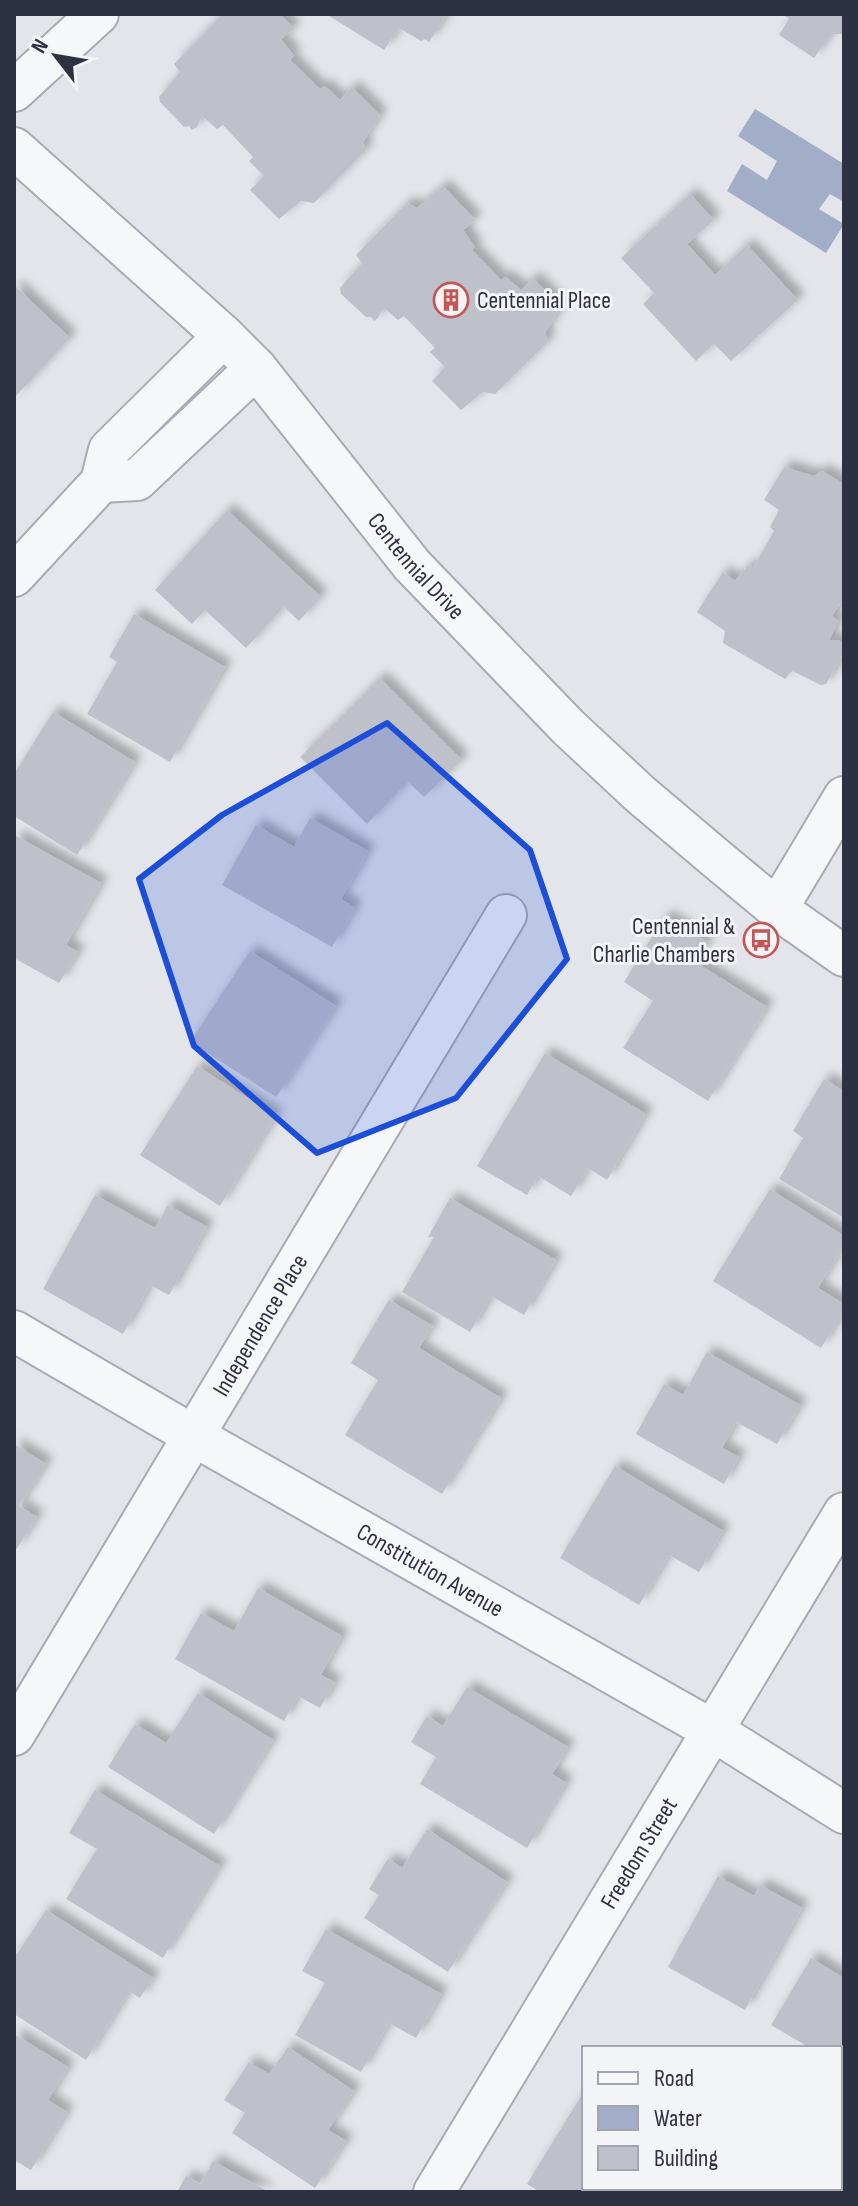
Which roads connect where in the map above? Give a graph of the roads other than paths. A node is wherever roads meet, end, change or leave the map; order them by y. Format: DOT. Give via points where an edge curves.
graph roads {
  1 [pos="98,14"];
  2 [pos="14,91"];
  3 [pos="14,148"];
  4 [pos="224,336"];
  5 [pos="256,368"];
  6 [pos="101,482"];
  7 [pos="14,576"];
  8 [pos="844,797"];
  9 [pos="777,909"];
  10 [pos="506,915"];
  11 [pos="844,956"];
  12 [pos="14,1331"];
  13 [pos="194,1436"];
  14 [pos="844,1513"];
  15 [pos="712,1730"];
  16 [pos="14,1735"];
  17 [pos="844,1813"];
  18 [pos="434,2192"];
  1 -- 2 [label="street"];
  3 -- 4 [label="street, Centennial Drive"];
  4 -- 5 [label="street, Centennial Drive"];
  4 -- 6 [label="street" via="109,450"];
  5 -- 6 [label="street" via="137,480"];
  5 -- 9 [label="street, Centennial Drive" via="412,565 508,667 640,794"];
  6 -- 7 [label="street"];
  8 -- 9 [label="street"];
  9 -- 11 [label="street, Centennial Drive"];
  10 -- 13 [label="street, Independence Place"];
  12 -- 13 [label="street, Constitution Avenue"];
  13 -- 15 [label="street, Constitution Avenue"];
  13 -- 16 [label="street, Independence Place"];
  14 -- 15 [label="street, Freedom Street"];
  15 -- 17 [label="street, Constitution Avenue"];
  15 -- 18 [label="street, Freedom Street"];
}
